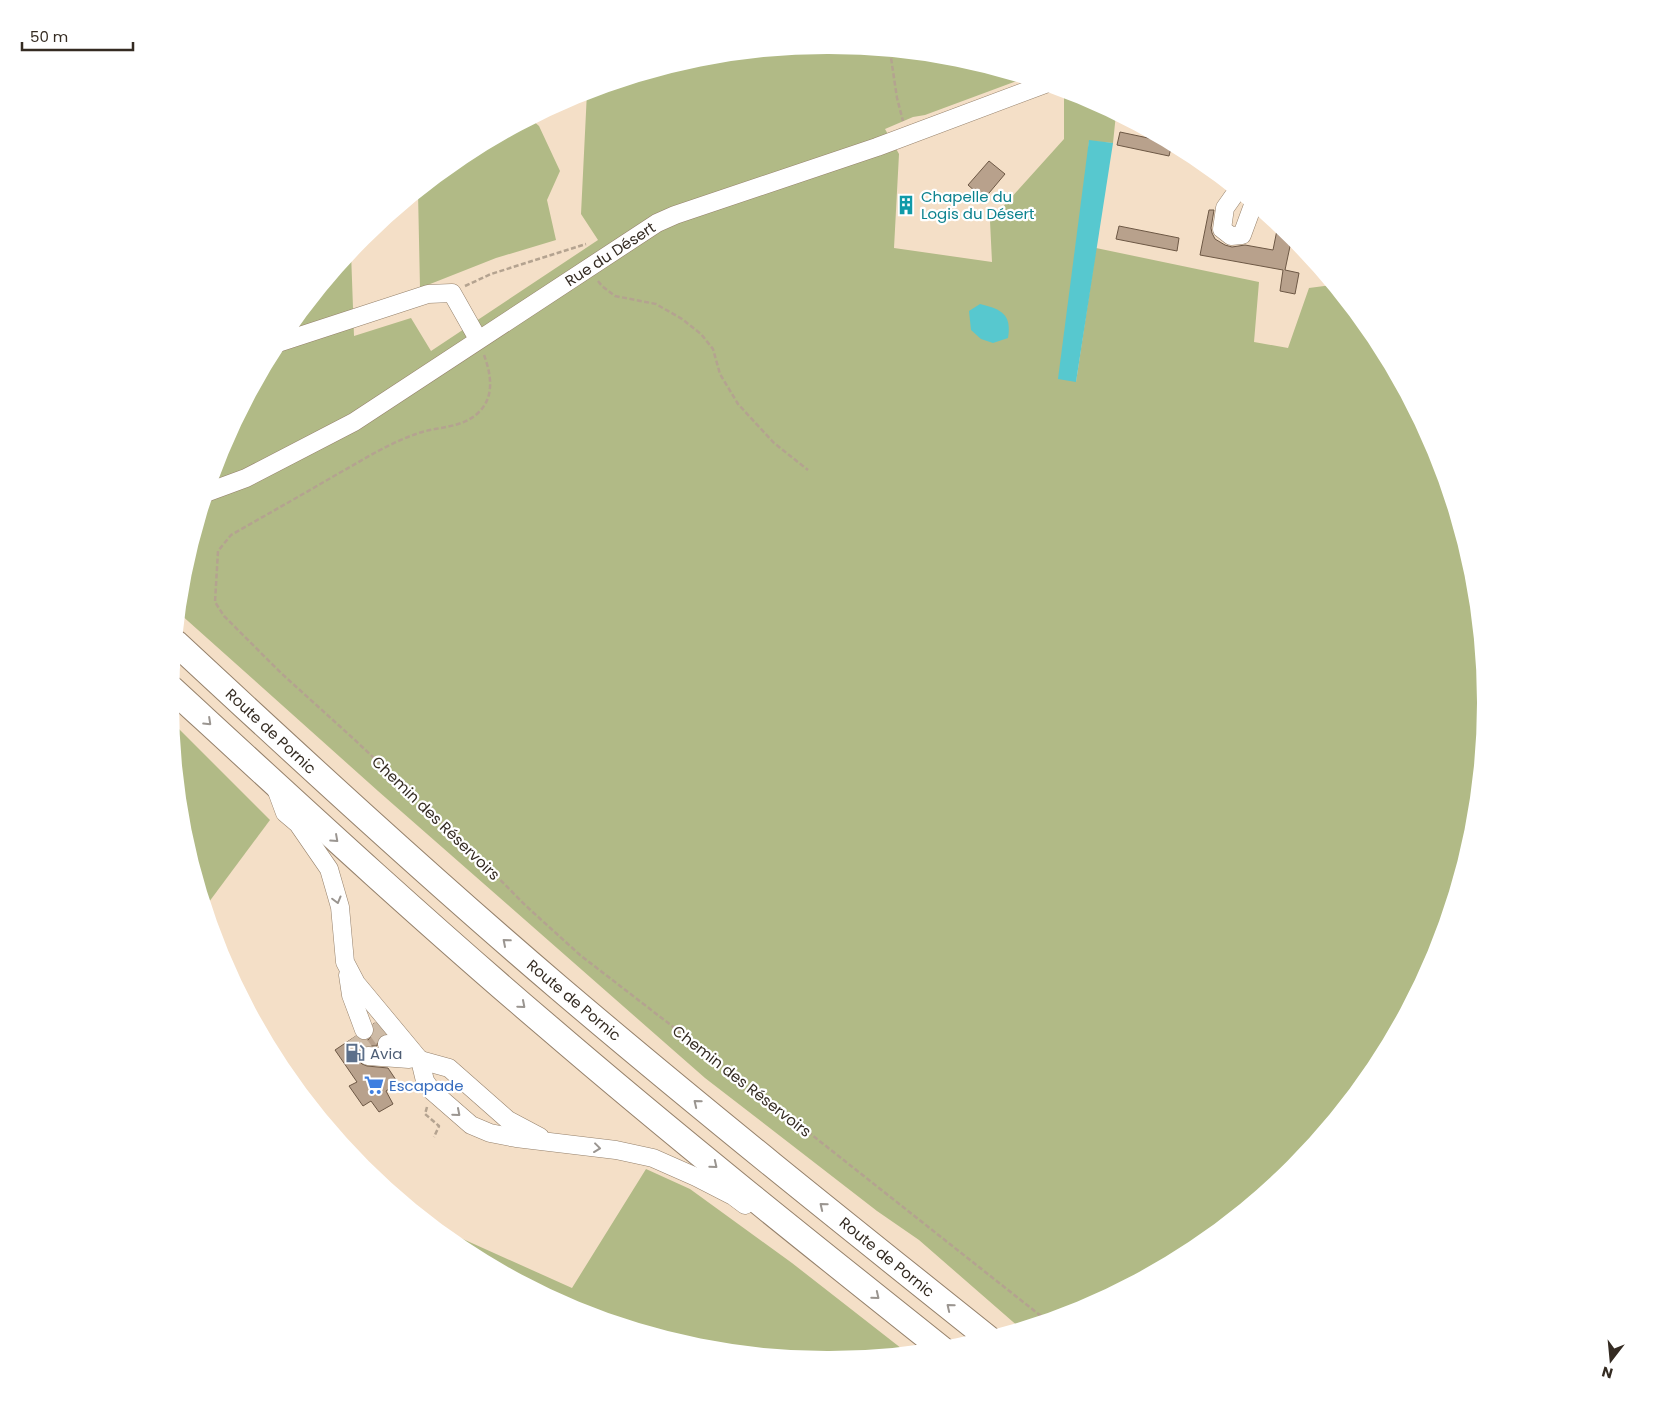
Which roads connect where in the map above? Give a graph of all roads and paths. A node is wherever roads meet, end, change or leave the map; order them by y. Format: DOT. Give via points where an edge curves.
graph roads {
  1 [pos="891,57"];
  2 [pos="1036,88"];
  3 [pos="907,136"];
  4 [pos="1233,196"];
  5 [pos="1251,211"];
  6 [pos="586,244"];
  7 [pos="589,267"];
  8 [pos="452,293"];
  9 [pos="291,339"];
  10 [pos="478,339"];
  11 [pos="808,470"];
  12 [pos="216,489"];
  13 [pos="182,649"];
  14 [pos="179,696"];
  15 [pos="274,783"];
  16 [pos="345,962"];
  17 [pos="364,1030"];
  18 [pos="377,1050"];
  19 [pos="420,1060"];
  20 [pos="432,1091"];
  21 [pos="434,1137"];
  22 [pos="549,1142"];
  23 [pos="838,1266"];
  24 [pos="1041,1316"];
  25 [pos="981,1333"];
  26 [pos="934,1343"];
  1 -- 3 [label="path"];
  2 -- 3 [label="street, Rue du Désert"];
  3 -- 7 [label="street, Rue du Désert" via="675,215"];
  4 -- 5 [label="street" via="1225,208 1222,229 1231,236 1242,235"];
  6 -- 8 [label="path" via="491,274"];
  7 -- 10 [label="street, Rue du Désert"];
  7 -- 11 [label="path" via="602,286 615,296 656,304 682,318 701,334 713,349 720,374 738,404 774,443"];
  8 -- 9 [label="street" via="428,294"];
  8 -- 10 [label="street"];
  10 -- 12 [label="street, Rue du Désert" via="354,422 246,478"];
  10 -- 24 [label="path, Chemin des Réservoirs" via="491,386 480,412 464,424 416,433 382,449 232,535 218,552 215,602 224,616 281,673 580,955"];
  25 -- 13 [label="highway, Route de Pornic, one-way" via="566,994 405,853"];
  14 -- 15 [label="highway, one-way"];
  15 -- 16 [label="street, one-way" via="285,813 298,824 328,869 340,907"];
  15 -- 23 [label="highway, one-way" via="548,1027"];
  16 -- 17 [label="street" via="351,995"];
  16 -- 19 [label="street" via="356,983"];
  18 -- 19 [label="street"];
  19 -- 20 [label="street" via="425,1080"];
  19 -- 22 [label="street" via="449,1068 508,1120"];
  20 -- 21 [label="path" via="425,1114 439,1126"];
  20 -- 22 [label="street, one-way" via="471,1125 490,1133"];
  22 -- 23 [label="street, one-way" via="652,1158 734,1196 807,1257"];
  23 -- 26 [label="highway, one-way"];
}
